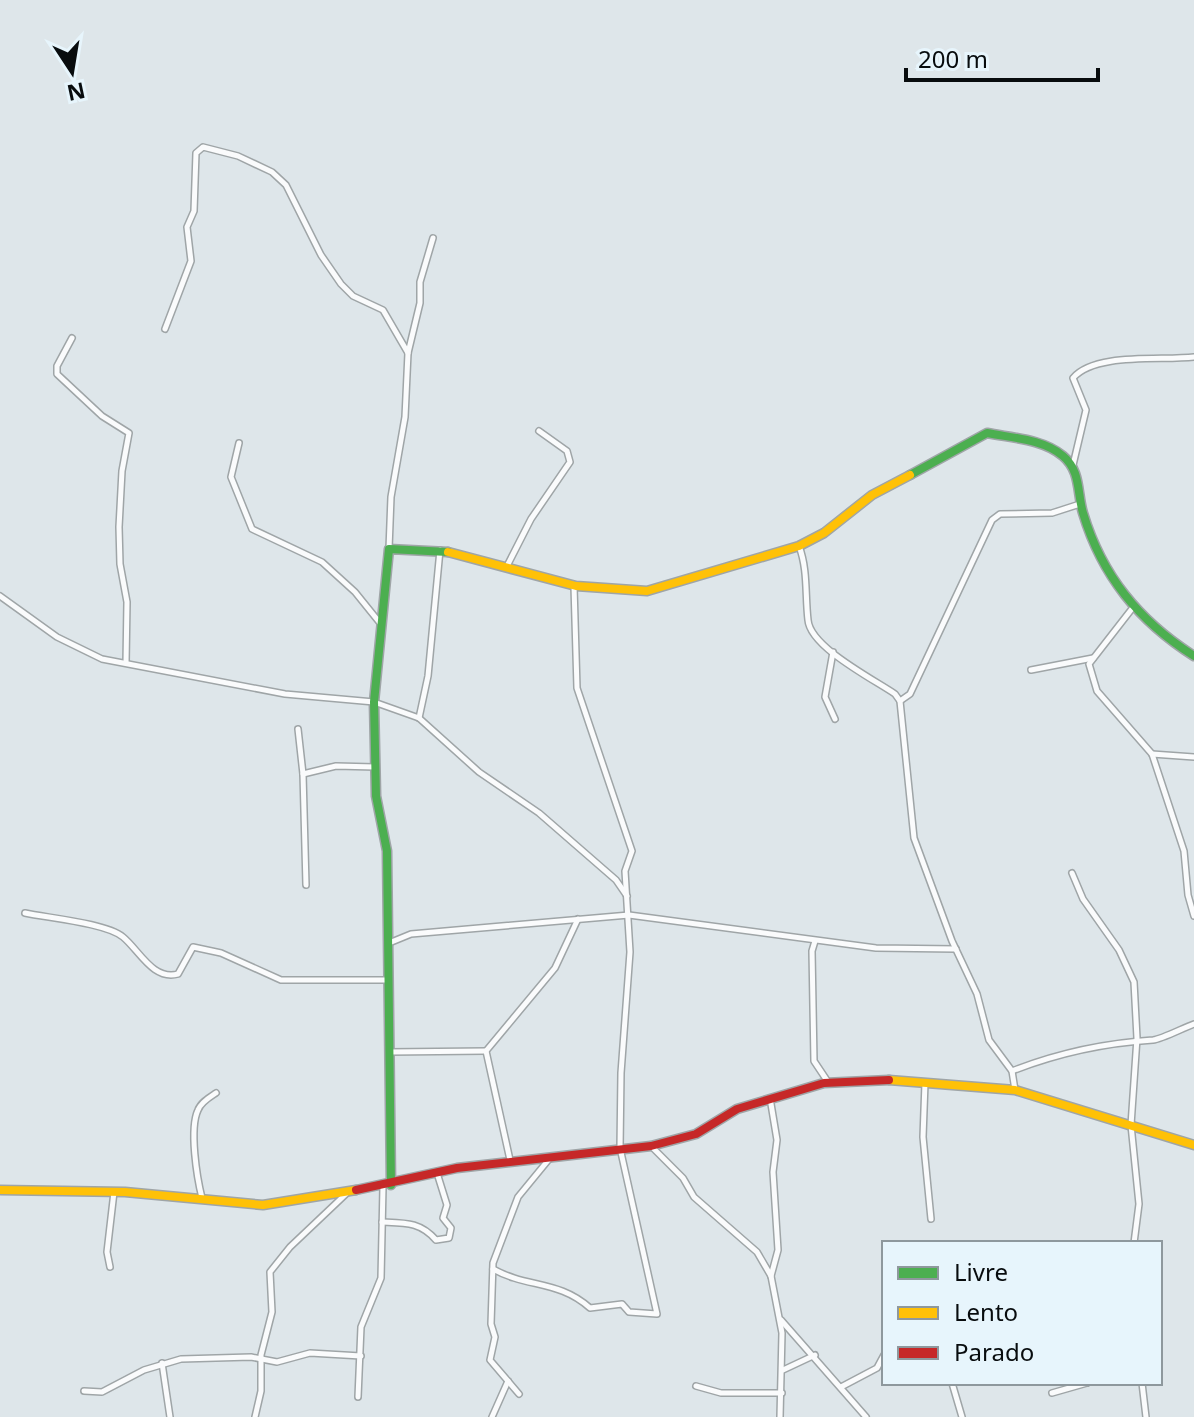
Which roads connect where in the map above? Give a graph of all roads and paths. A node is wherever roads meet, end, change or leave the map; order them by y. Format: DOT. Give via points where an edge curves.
graph roads {
  1 [pos="433,238"];
  2 [pos="165,329"];
  3 [pos="72,338"];
  4 [pos="408,353"];
  5 [pos="1194,357"];
  6 [pos="539,431"];
  7 [pos="239,443"];
  8 [pos="1073,466"];
  9 [pos="1080,504"];
  10 [pos="799,546"];
  11 [pos="389,549"];
  12 [pos="440,550"];
  13 [pos="506,568"];
  14 [pos="574,585"];
  15 [pos="0,596"];
  16 [pos="1131,610"];
  17 [pos="381,623"];
  18 [pos="833,652"];
  19 [pos="1194,656"];
  20 [pos="1094,658"];
  21 [pos="126,663"];
  22 [pos="1031,670"];
  23 [pos="900,701"];
  24 [pos="374,702"];
  25 [pos="419,718"];
  26 [pos="835,719"];
  27 [pos="298,729"];
  28 [pos="1152,754"];
  29 [pos="1194,757"];
  30 [pos="375,767"];
  31 [pos="303,774"];
  32 [pos="1184,851"];
  33 [pos="1194,859"];
  34 [pos="1072,873"];
  35 [pos="306,885"];
  36 [pos="627,897"];
  37 [pos="25,913"];
  38 [pos="629,915"];
  39 [pos="1194,916"];
  40 [pos="578,919"];
  41 [pos="815,941"];
  42 [pos="388,944"];
  43 [pos="956,949"];
  44 [pos="389,980"];
  45 [pos="1194,1024"];
  46 [pos="1137,1038"];
  47 [pos="486,1051"];
  48 [pos="389,1052"];
  49 [pos="1012,1071"];
  50 [pos="925,1082"];
  51 [pos="829,1083"];
  52 [pos="1015,1090"];
  53 [pos="216,1093"];
  54 [pos="770,1098"];
  55 [pos="1131,1125"];
  56 [pos="1194,1145"];
  57 [pos="651,1146"];
  58 [pos="620,1148"];
  59 [pos="553,1154"];
  60 [pos="510,1160"];
  61 [pos="437,1173"];
  62 [pos="387,1186"];
  63 [pos="0,1190"];
  64 [pos="114,1192"];
  65 [pos="348,1192"];
  66 [pos="202,1200"];
  67 [pos="931,1219"];
  68 [pos="382,1222"];
  69 [pos="1134,1241"];
  70 [pos="110,1267"];
  71 [pos="493,1269"];
  72 [pos="771,1276"];
  73 [pos="781,1319"];
  74 [pos="815,1355"];
  75 [pos="361,1356"];
  76 [pos="261,1359"];
  77 [pos="162,1363"];
  78 [pos="880,1368"];
  79 [pos="782,1370"];
  80 [pos="508,1381"];
  81 [pos="953,1385"];
  82 [pos="1080,1385"];
  83 [pos="1142,1385"];
  84 [pos="696,1386"];
  85 [pos="841,1387"];
  86 [pos="84,1391"];
  87 [pos="782,1393"];
  88 [pos="1052,1393"];
  89 [pos="519,1394"];
  90 [pos="358,1397"];
  91 [pos="170,1417"];
  92 [pos="255,1417"];
  93 [pos="492,1417"];
  94 [pos="780,1417"];
  95 [pos="866,1417"];
  96 [pos="962,1417"];
  97 [pos="1146,1417"];
  1 -- 4 [label="street"];
  2 -- 4 [label="street" via="191,261 187,227 194,211 196,153 203,147 238,156 286,185 341,284 383,310"];
  3 -- 21 [label="street" via="57,374 129,433 119,527 127,602"];
  4 -- 11 [label="street"];
  5 -- 8 [label="street" via="1109,361 1076,373 1075,386 1086,410"];
  6 -- 13 [label="street" via="567,451 570,462"];
  7 -- 17 [label="street" via="231,477 252,529 322,562"];
  8 -- 9 [label="street"];
  8 -- 10 [label="street" via="1053,449 987,433 872,495"];
  9 -- 16 [label="street" via="1097,558"];
  9 -- 23 [label="street" via="1052,513 1000,514 992,520 910,694"];
  10 -- 14 [label="street" via="647,591"];
  10 -- 18 [label="street" via="805,562 808,624 817,641"];
  11 -- 12 [label="street"];
  11 -- 17 [label="street"];
  12 -- 13 [label="street"];
  12 -- 25 [label="street"];
  13 -- 14 [label="street"];
  14 -- 36 [label="street" via="577,688 632,851 625,871"];
  15 -- 21 [label="street" via="71,645"];
  16 -- 19 [label="street"];
  16 -- 20 [label="street"];
  17 -- 24 [label="street"];
  18 -- 23 [label="street"];
  18 -- 26 [label="street" via="825,697"];
  20 -- 22 [label="street"];
  20 -- 28 [label="street" via="1089,664 1097,691"];
  21 -- 24 [label="street" via="285,694"];
  23 -- 43 [label="street" via="914,838"];
  24 -- 25 [label="street"];
  24 -- 30 [label="street"];
  25 -- 36 [label="street" via="479,772 550,823 616,880"];
  27 -- 31 [label="street"];
  28 -- 29 [label="street"];
  28 -- 32 [label="street"];
  30 -- 31 [label="street" via="336,766"];
  30 -- 42 [label="street" via="387,851"];
  31 -- 35 [label="street"];
  32 -- 33 [label="street"];
  32 -- 39 [label="street"];
  34 -- 46 [label="street" via="1134,982"];
  36 -- 38 [label="street"];
  37 -- 44 [label="street" via="121,936 148,965 169,975 178,974 193,947 286,981"];
  38 -- 40 [label="street"];
  38 -- 41 [label="street"];
  38 -- 58 [label="street"];
  40 -- 42 [label="street" via="411,934"];
  40 -- 47 [label="street" via="555,968"];
  41 -- 43 [label="street"];
  41 -- 51 [label="street" via="814,1061"];
  42 -- 44 [label="street"];
  43 -- 49 [label="street" via="977,994 989,1040"];
  44 -- 48 [label="street"];
  45 -- 46 [label="street" via="1156,1040"];
  46 -- 49 [label="street" via="1049,1057"];
  46 -- 55 [label="street"];
  47 -- 48 [label="street"];
  47 -- 60 [label="street"];
  48 -- 62 [label="street"];
  49 -- 52 [label="street"];
  50 -- 51 [label="street"];
  50 -- 52 [label="street"];
  50 -- 67 [label="street" via="923,1137"];
  51 -- 54 [label="street"];
  52 -- 55 [label="street"];
  53 -- 66 [label="street" via="196,1118 195,1162"];
  54 -- 57 [label="street" via="737,1109 696,1134"];
  54 -- 72 [label="street" via="777,1127 773,1172 778,1250"];
  55 -- 56 [label="street"];
  55 -- 69 [label="street" via="1139,1204"];
  57 -- 58 [label="street"];
  57 -- 72 [label="street" via="694,1197 757,1252"];
  58 -- 59 [label="street"];
  58 -- 71 [label="street" via="657,1314 629,1312 622,1304 590,1308 573,1292 510,1279"];
  59 -- 60 [label="street"];
  59 -- 71 [label="street" via="518,1197"];
  60 -- 61 [label="street"];
  61 -- 62 [label="street"];
  61 -- 68 [label="street" via="447,1205 443,1218 451,1228 449,1238 436,1240 426,1227 410,1222"];
  62 -- 65 [label="street"];
  62 -- 68 [label="street"];
  63 -- 64 [label="street"];
  64 -- 66 [label="street"];
  64 -- 70 [label="street"];
  65 -- 66 [label="street" via="263,1205"];
  65 -- 76 [label="street" via="270,1272 272,1312"];
  68 -- 75 [label="street" via="381,1278 361,1327"];
  71 -- 80 [label="street" via="495,1337 490,1360"];
  72 -- 73 [label="street"];
  73 -- 74 [label="street"];
  73 -- 79 [label="street"];
  74 -- 79 [label="street"];
  74 -- 85 [label="street"];
  75 -- 76 [label="street" via="310,1353 277,1362"];
  75 -- 90 [label="street"];
  76 -- 77 [label="street"];
  76 -- 92 [label="street"];
  77 -- 86 [label="street" via="95,1395"];
  77 -- 91 [label="street"];
  78 -- 85 [label="street"];
  79 -- 87 [label="street"];
  80 -- 89 [label="street"];
  80 -- 93 [label="street"];
  81 -- 96 [label="street"];
  82 -- 88 [label="street"];
  83 -- 97 [label="street"];
  84 -- 87 [label="street" via="721,1393"];
  85 -- 95 [label="street"];
  87 -- 94 [label="street"];
}
